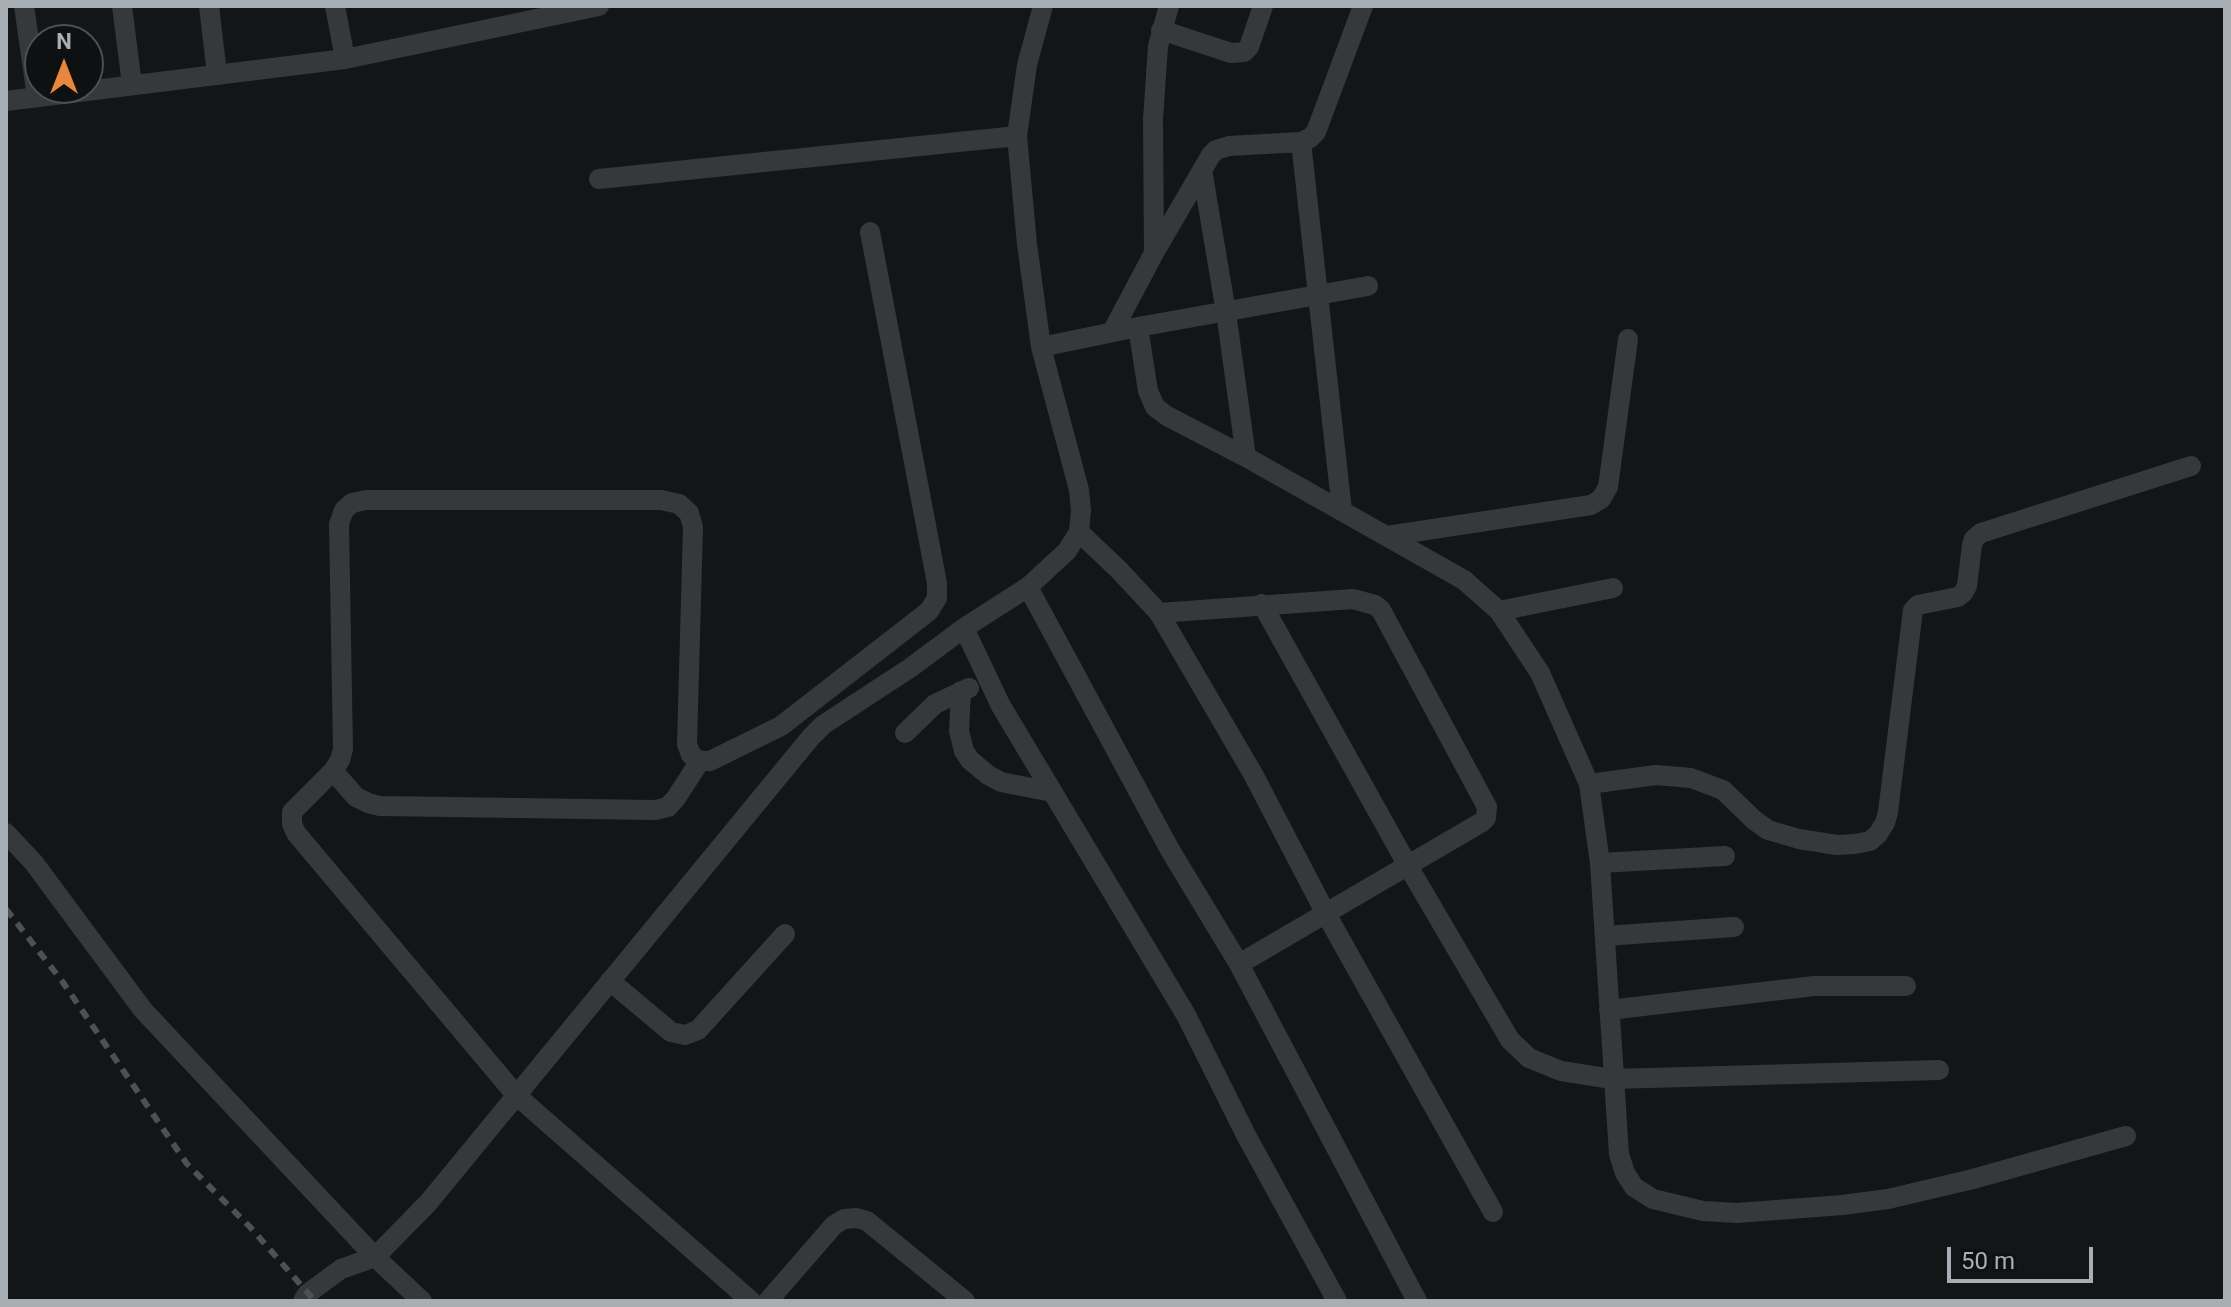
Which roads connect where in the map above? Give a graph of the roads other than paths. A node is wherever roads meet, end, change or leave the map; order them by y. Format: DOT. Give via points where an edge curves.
graph roads {
  1 [pos="122,6"];
  2 [pos="209,6"];
  3 [pos="335,6"];
  4 [pos="599,6"];
  5 [pos="1043,6"];
  6 [pos="1169,6"];
  7 [pos="1263,6"];
  8 [pos="1363,6"];
  9 [pos="557,11"];
  10 [pos="1161,30"];
  11 [pos="345,59"];
  12 [pos="217,74"];
  13 [pos="132,85"];
  14 [pos="104,89"];
  15 [pos="1017,136"];
  16 [pos="1301,142"];
  17 [pos="1202,170"];
  18 [pos="599,179"];
  19 [pos="870,232"];
  20 [pos="1154,253"];
  21 [pos="1368,286"];
  22 [pos="1318,295"];
  23 [pos="1226,312"];
  24 [pos="1138,327"];
  25 [pos="1112,332"];
  26 [pos="1628,339"];
  27 [pos="1056,344"];
  28 [pos="1246,457"];
  29 [pos="2191,466"];
  30 [pos="1342,511"];
  31 [pos="1079,532"];
  32 [pos="1387,536"];
  33 [pos="1028,587"];
  34 [pos="1613,588"];
  35 [pos="1262,604"];
  36 [pos="1499,611"];
  37 [pos="1159,613"];
  38 [pos="964,628"];
  39 [pos="987,681"];
  40 [pos="961,691"];
  41 [pos="905,733"];
  42 [pos="700,761"];
  43 [pos="333,771"];
  44 [pos="1589,784"];
  45 [pos="1052,792"];
  46 [pos="6,833"];
  47 [pos="1725,856"];
  48 [pos="1600,863"];
  49 [pos="1408,866"];
  50 [pos="1325,912"];
  51 [pos="1734,927"];
  52 [pos="785,934"];
  53 [pos="1605,936"];
  54 [pos="1239,964"];
  55 [pos="610,981"];
  56 [pos="1906,986"];
  57 [pos="1609,1010"];
  58 [pos="1939,1070"];
  59 [pos="1612,1079"];
  60 [pos="516,1095"];
  61 [pos="2126,1136"];
  62 [pos="1493,1212"];
  63 [pos="375,1257"];
  64 [pos="303,1301"];
  65 [pos="422,1301"];
  66 [pos="751,1301"];
  67 [pos="768,1301"];
  68 [pos="965,1301"];
  69 [pos="1337,1301"];
  70 [pos="1417,1301"];
  1 -- 13 [label="street"];
  2 -- 12 [label="street"];
  3 -- 11 [label="street"];
  4 -- 9 [label="street"];
  5 -- 15 [label="street" via="1027,65"];
  6 -- 10 [label="street"];
  7 -- 10 [label="street" via="1244,52 1231,53"];
  8 -- 16 [label="street" via="1320,125"];
  9 -- 11 [label="street"];
  10 -- 20 [label="street" via="1153,119"];
  11 -- 12 [label="street"];
  12 -- 13 [label="street"];
  13 -- 14 [label="street"];
  15 -- 18 [label="street"];
  15 -- 27 [label="street" via="1027,244"];
  16 -- 17 [label="street" via="1222,148"];
  16 -- 22 [label="street"];
  17 -- 20 [label="street"];
  17 -- 23 [label="street"];
  19 -- 42 [label="street" via="937,598 929,611 781,726"];
  20 -- 25 [label="street"];
  21 -- 22 [label="street"];
  22 -- 23 [label="street"];
  22 -- 30 [label="street"];
  23 -- 24 [label="street"];
  23 -- 28 [label="street"];
  24 -- 25 [label="street"];
  24 -- 28 [label="street" via="1155,407"];
  25 -- 27 [label="street"];
  26 -- 32 [label="street" via="1608,487 1601,499 1591,505"];
  27 -- 31 [label="street" via="1079,490"];
  28 -- 30 [label="street"];
  29 -- 44 [label="street" via="1981,533 1972,545 1963,593 1913,610 1888,812 1870,841 1837,845 1768,830 1723,790 1691,778 1656,775"];
  30 -- 32 [label="street"];
  31 -- 33 [label="street" via="1067,551"];
  31 -- 37 [label="street"];
  32 -- 36 [label="street" via="1464,580"];
  33 -- 38 [label="street"];
  33 -- 54 [label="street" via="1170,850"];
  34 -- 36 [label="street"];
  35 -- 37 [label="street"];
  35 -- 49 [label="street"];
  35 -- 49 [label="street" via="1353,599 1381,610 1487,807 1482,822"];
  36 -- 44 [label="street" via="1540,673"];
  37 -- 50 [label="street" via="1253,774"];
  38 -- 39 [label="street"];
  38 -- 55 [label="street" via="823,725"];
  39 -- 40 [label="street"];
  39 -- 45 [label="street"];
  40 -- 41 [label="street" via="935,704"];
  40 -- 45 [label="street" via="959,731 970,760 1001,782"];
  42 -- 43 [label="street" via="668,807 655,810 380,806 356,797"];
  42 -- 43 [label="street" via="687,744 693,527 679,504 366,500 344,510 339,524 343,749"];
  43 -- 60 [label="street" via="292,812 296,833"];
  44 -- 48 [label="street"];
  45 -- 69 [label="street" via="1186,1015"];
  46 -- 63 [label="street" via="143,1010"];
  47 -- 48 [label="street"];
  48 -- 53 [label="street"];
  49 -- 50 [label="street"];
  49 -- 59 [label="street" via="1510,1040 1529,1058 1561,1071"];
  50 -- 54 [label="street"];
  50 -- 62 [label="street"];
  51 -- 53 [label="street"];
  52 -- 55 [label="street" via="698,1030 685,1035 671,1032"];
  53 -- 57 [label="street"];
  54 -- 70 [label="street"];
  55 -- 60 [label="street"];
  56 -- 57 [label="street" via="1814,986"];
  57 -- 59 [label="street"];
  58 -- 59 [label="street"];
  59 -- 61 [label="street" via="1619,1154 1634,1187 1653,1199 1703,1211 1737,1213 1888,1199"];
  60 -- 63 [label="street" via="428,1203"];
  60 -- 66 [label="street"];
  63 -- 64 [label="street" via="341,1269"];
  63 -- 65 [label="street"];
  67 -- 68 [label="street" via="834,1225 857,1218"];
}
